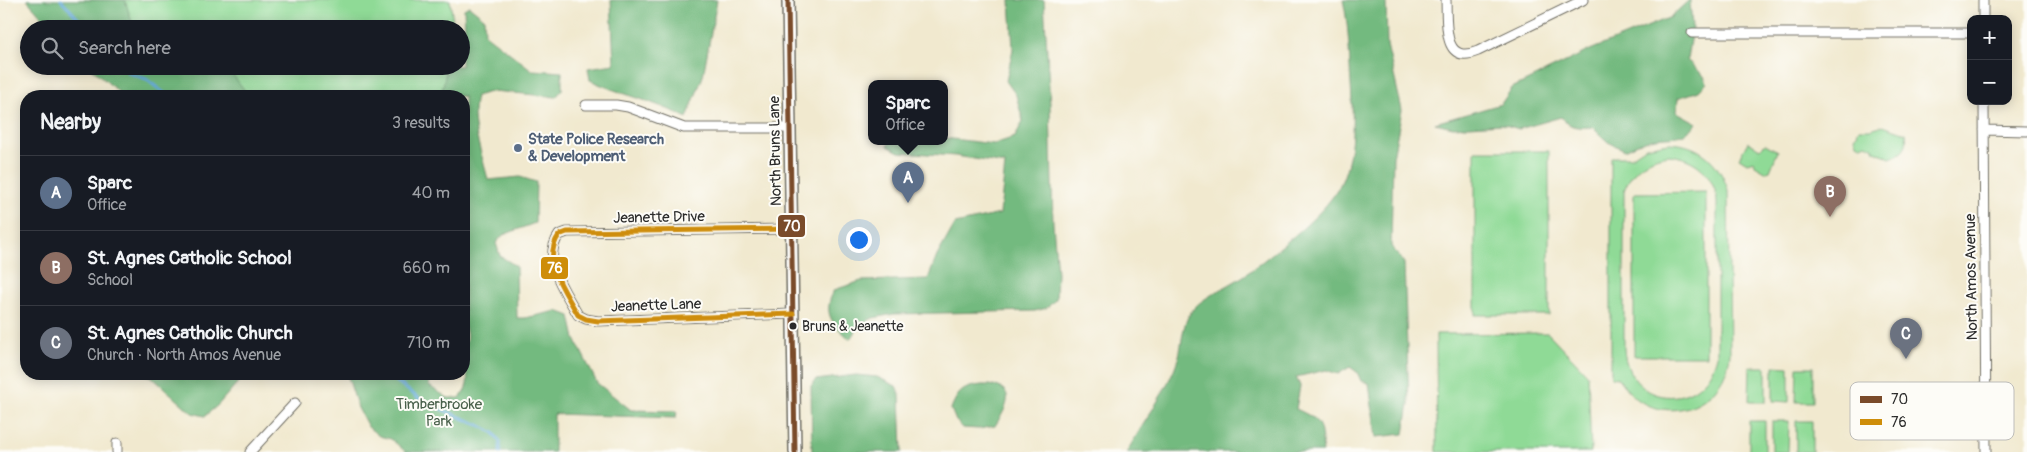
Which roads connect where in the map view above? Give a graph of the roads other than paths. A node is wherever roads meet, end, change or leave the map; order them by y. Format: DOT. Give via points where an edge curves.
graph roads {
  1 [pos="788,0"];
  2 [pos="1446,0"];
  3 [pos="1583,0"];
  4 [pos="1983,0"];
  5 [pos="1983,15"];
  6 [pos="1692,33"];
  7 [pos="1967,33"];
  8 [pos="1984,105"];
  9 [pos="586,106"];
  10 [pos="790,128"];
  11 [pos="1984,130"];
  12 [pos="2027,131"];
  13 [pos="792,229"];
  14 [pos="552,264"];
  15 [pos="793,314"];
  16 [pos="1986,382"];
  17 [pos="296,403"];
  18 [pos="250,452"];
  19 [pos="795,452"];
  1 -- 10 [label="main road, North Bruns Lane"];
  2 -- 3 [label="street" via="1451,46 1458,52 1471,54"];
  4 -- 5 [label="street"];
  6 -- 7 [label="street"];
  8 -- 11 [label="street, North Amos Avenue"];
  9 -- 10 [label="street" via="628,107 693,130"];
  10 -- 13 [label="main road, North Bruns Lane"];
  11 -- 12 [label="street"];
  11 -- 16 [label="street, North Amos Avenue"];
  13 -- 14 [label="street, Jeanette Drive" via="567,232 555,241 551,251"];
  13 -- 15 [label="main road, North Bruns Lane"];
  14 -- 15 [label="street, Jeanette Lane" via="578,315 586,319"];
  15 -- 19 [label="main road, North Bruns Lane"];
  17 -- 18 [label="street"];
}
